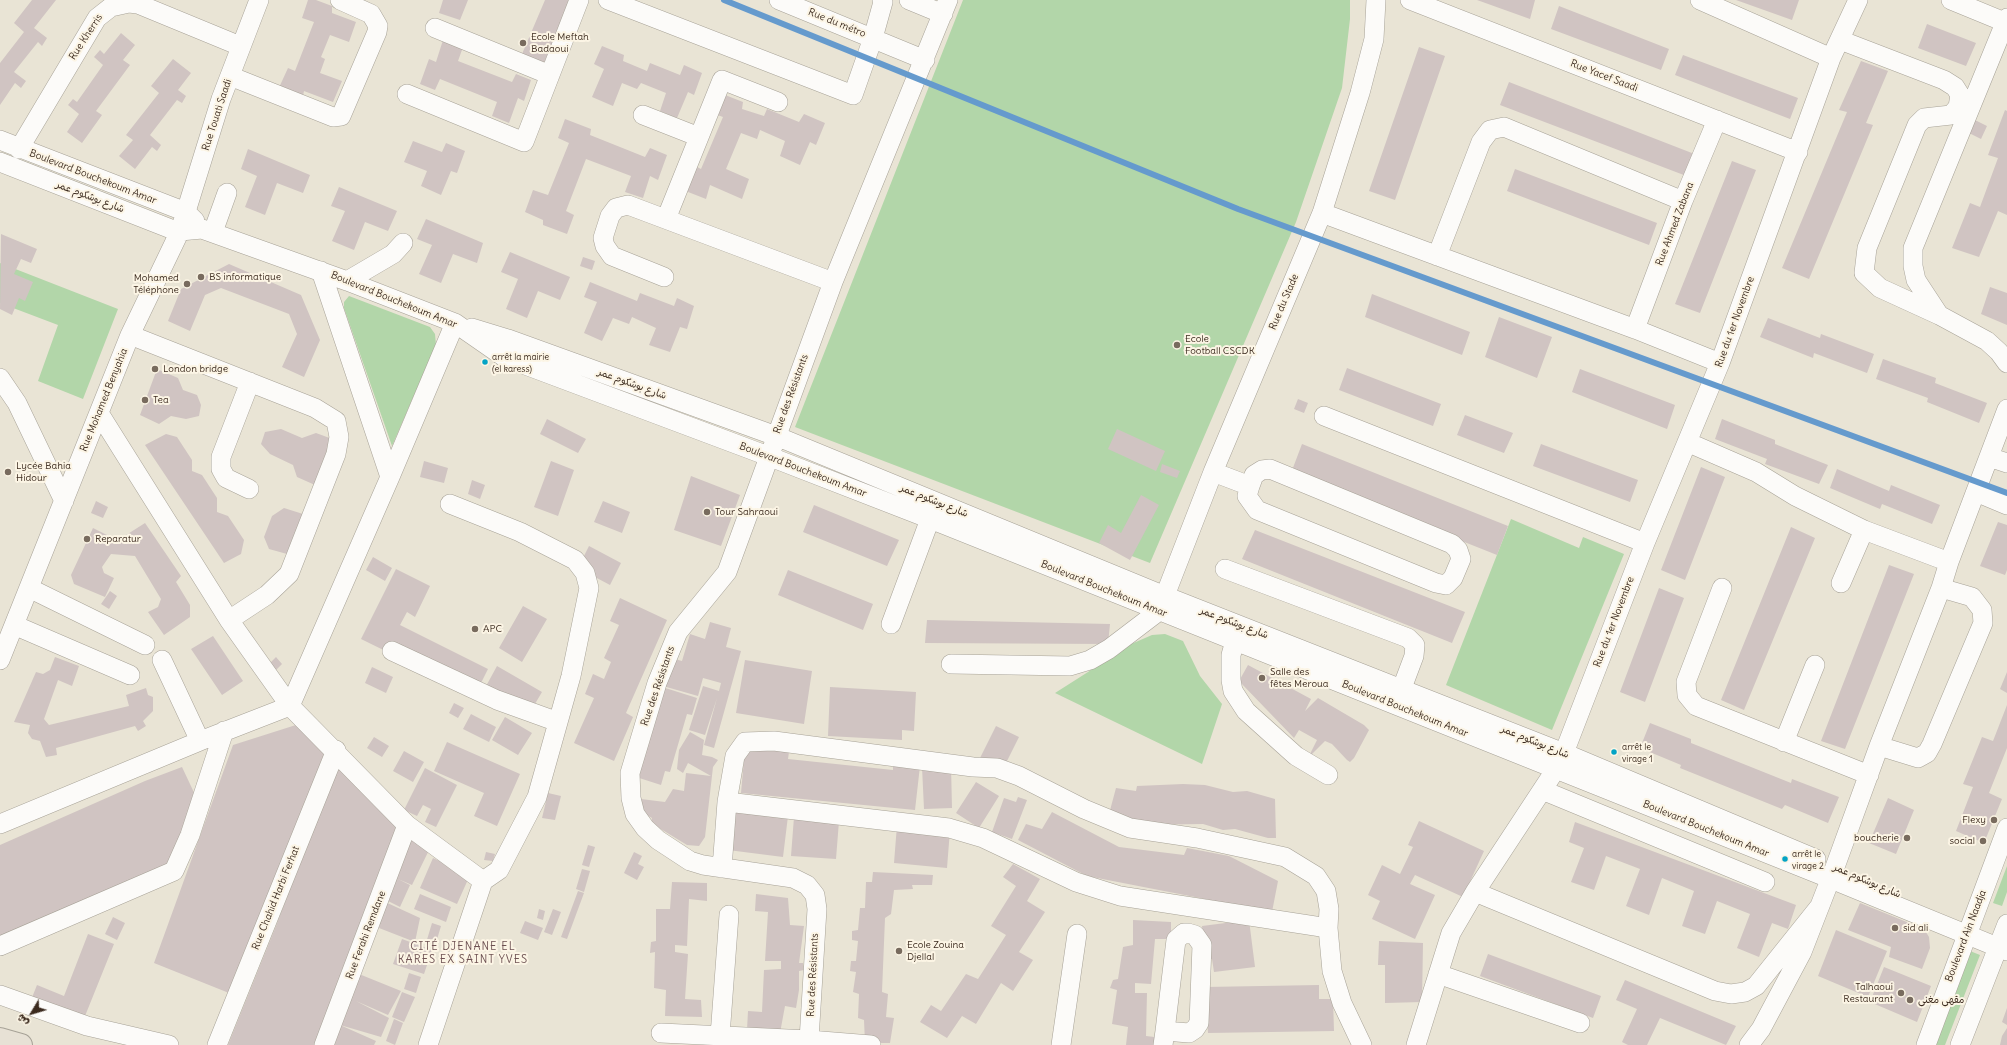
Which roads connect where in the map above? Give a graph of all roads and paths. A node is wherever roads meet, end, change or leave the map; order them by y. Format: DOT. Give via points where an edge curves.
graph roads {
  1 [pos="259,0"];
  2 [pos="340,0"];
  3 [pos="579,0"];
  4 [pos="608,0"];
  5 [pos="779,0"];
  6 [pos="882,0"];
  7 [pos="909,0"];
  8 [pos="1376,0"];
  9 [pos="1410,0"];
  10 [pos="1700,0"];
  11 [pos="1858,0"];
  12 [pos="1951,0"];
  13 [pos="945,7"];
  14 [pos="2006,21"];
  15 [pos="435,28"];
  16 [pos="873,38"];
  17 [pos="1840,40"];
  18 [pos="240,46"];
  19 [pos="1831,58"];
  20 [pos="925,60"];
  21 [pos="550,75"];
  22 [pos="230,76"];
  23 [pos="407,94"];
  24 [pos="778,102"];
  25 [pos="643,115"];
  26 [pos="1717,120"];
  27 [pos="699,137"];
  28 [pos="0,140"];
  29 [pos="19,149"];
  30 [pos="1798,152"];
  31 [pos="0,162"];
  32 [pos="227,193"];
  33 [pos="1683,201"];
  34 [pos="186,212"];
  35 [pos="1322,213"];
  36 [pos="666,219"];
  37 [pos="207,230"];
  38 [pos="180,231"];
  39 [pos="403,243"];
  40 [pos="1437,256"];
  41 [pos="321,271"];
  42 [pos="664,277"];
  43 [pos="347,281"];
  44 [pos="833,282"];
  45 [pos="1939,315"];
  46 [pos="455,323"];
  47 [pos="1635,329"];
  48 [pos="130,335"];
  49 [pos="1720,363"];
  50 [pos="2007,363"];
  51 [pos="0,378"];
  52 [pos="250,382"];
  53 [pos="2007,409"];
  54 [pos="99,413"];
  55 [pos="1324,416"];
  56 [pos="776,436"];
  57 [pos="1687,442"];
  58 [pos="768,456"];
  59 [pos="1989,457"];
  60 [pos="2007,463"];
  61 [pos="1213,472"];
  62 [pos="390,476"];
  63 [pos="1250,486"];
  64 [pos="249,489"];
  65 [pos="1976,492"];
  66 [pos="64,501"];
  67 [pos="450,504"];
  68 [pos="2007,505"];
  69 [pos="930,519"];
  70 [pos="1864,530"];
  71 [pos="1645,543"];
  72 [pos="1949,562"];
  73 [pos="1225,569"];
  74 [pos="1841,583"];
  75 [pos="29,588"];
  76 [pos="1722,588"];
  77 [pos="1941,588"];
  78 [pos="1162,603"];
  79 [pos="229,620"];
  80 [pos="891,624"];
  81 [pos="8,630"];
  82 [pos="1235,641"];
  83 [pos="145,644"];
  84 [pos="392,651"];
  85 [pos="0,660"];
  86 [pos="162,660"];
  87 [pos="951,664"];
  88 [pos="1815,665"];
  89 [pos="130,675"];
  90 [pos="1402,688"];
  91 [pos="290,706"];
  92 [pos="558,722"];
  93 [pos="224,732"];
  94 [pos="200,741"];
  95 [pos="1784,742"];
  96 [pos="1879,746"];
  97 [pos="336,750"];
  98 [pos="1560,761"];
  99 [pos="1328,775"];
  100 [pos="1869,775"];
  101 [pos="1542,790"];
  102 [pos="727,802"];
  103 [pos="0,824"];
  104 [pos="407,825"];
  105 [pos="2007,828"];
  106 [pos="722,868"];
  107 [pos="1833,873"];
  108 [pos="484,881"];
  109 [pos="1765,882"];
  110 [pos="1475,892"];
  111 [pos="1820,906"];
  112 [pos="728,915"];
  113 [pos="1328,928"];
  114 [pos="1968,929"];
  115 [pos="1077,934"];
  116 [pos="2004,940"];
  117 [pos="0,946"];
  118 [pos="1438,974"];
  119 [pos="0,995"];
  120 [pos="1580,1023"];
  121 [pos="660,1033"];
  122 [pos="720,1036"];
  123 [pos="1164,1038"];
  124 [pos="0,1039"];
  125 [pos="809,1040"];
  126 [pos="21,1045"];
  127 [pos="169,1045"];
  128 [pos="217,1045"];
  129 [pos="324,1045"];
  130 [pos="428,1045"];
  131 [pos="871,1045"];
  132 [pos="1061,1045"];
  133 [pos="1362,1045"];
  134 [pos="1416,1045"];
  135 [pos="1749,1045"];
  136 [pos="1926,1045"];
  137 [pos="1960,1045"];
  1 -- 18 [label="street, Rue Touati Saadi"];
  2 -- 22 [label="street" via="371,14 378,26 341,116 333,117"];
  3 -- 21 [label="street"];
  4 -- 16 [label="street" via="853,95"];
  5 -- 16 [label="street, Rue du métro"];
  6 -- 16 [label="street"];
  7 -- 13 [label="street"];
  8 -- 35 [label="street, Rue du Stade" via="1374,39"];
  9 -- 26 [label="street, Rue Yacef Saadi"];
  10 -- 19 [label="street"];
  11 -- 17 [label="street, Rue du 1er Novembre"];
  12 -- 14 [label="street"];
  13 -- 20 [label="street, Rue des Résistants"];
  14 -- 45 [label="street" via="1913,248 1916,280"];
  15 -- 21 [label="street"];
  16 -- 20 [label="street, Rue du métro"];
  17 -- 19 [label="street, Rue du 1er Novembre"];
  17 -- 45 [label="street" via="1944,80 1955,87 1960,95 1958,107 1951,114 1924,118 1917,125 1867,248 1864,274 1880,288"];
  18 -- 22 [label="street, Rue Touati Saadi"];
  18 -- 29 [label="street, Rue Kherris" via="138,4 111,6 97,18"];
  19 -- 30 [label="street, Rue du 1er Novembre"];
  20 -- 44 [label="street, Rue des Résistants"];
  21 -- 23 [label="street" via="524,142"];
  22 -- 34 [label="street, Rue Touati Saadi"];
  24 -- 27 [label="street" via="722,80"];
  25 -- 27 [label="street"];
  26 -- 30 [label="street, Rue Yacef Saadi"];
  26 -- 33 [label="street, Rue Ahmed Zabana"];
  27 -- 36 [label="street"];
  28 -- 29 [label="street, Boulevard Bouchekoum Amar"];
  29 -- 34 [label="street, Boulevard Bouchekoum Amar"];
  30 -- 49 [label="street, Rue du 1er Novembre"];
  31 -- 38 [label="street, شارع بوشكوم عمر"];
  32 -- 37 [label="street"];
  33 -- 40 [label="street" via="1504,128 1490,130 1481,142"];
  33 -- 47 [label="street, Rue Ahmed Zabana"];
  34 -- 37 [label="street"];
  34 -- 38 [label="street, Rue Touati Saadi"];
  35 -- 40 [label="street"];
  35 -- 61 [label="street, Rue du Stade"];
  36 -- 42 [label="street" via="628,204 616,208 613,212 603,238 612,256"];
  36 -- 44 [label="street"];
  37 -- 38 [label="street"];
  37 -- 41 [label="street, Boulevard Bouchekoum Amar"];
  38 -- 48 [label="street, Rue Mohamed Benyahia"];
  39 -- 43 [label="street" via="393,254"];
  40 -- 47 [label="street"];
  41 -- 43 [label="street, Boulevard Bouchekoum Amar"];
  41 -- 62 [label="street"];
  43 -- 46 [label="street, Boulevard Bouchekoum Amar"];
  44 -- 56 [label="street, Rue des Résistants"];
  45 -- 50 [label="street" via="1986,341"];
  46 -- 56 [label="street, شارع بوشكوم عمر" via="508,339"];
  46 -- 58 [label="street, Boulevard Bouchekoum Amar" via="504,357"];
  46 -- 62 [label="street"];
  47 -- 49 [label="street"];
  48 -- 52 [label="street"];
  48 -- 54 [label="street, Rue Mohamed Benyahia"];
  49 -- 57 [label="street, Rue du 1er Novembre"];
  51 -- 66 [label="street" via="17,403"];
  52 -- 64 [label="street" via="221,457 221,469 226,478"];
  52 -- 79 [label="street" via="314,408 336,422 340,437 336,454 289,574 267,595"];
  53 -- 59 [label="street"];
  54 -- 66 [label="street, Rue Mohamed Benyahia"];
  54 -- 79 [label="street"];
  55 -- 71 [label="street"];
  56 -- 58 [label="street, Rue des Résistants"];
  56 -- 78 [label="street, شارع بوشكوم عمر"];
  57 -- 70 [label="street" via="1756,472 1795,496"];
  57 -- 71 [label="street, Rue du 1er Novembre"];
  58 -- 69 [label="street, Boulevard Bouchekoum Amar"];
  58 -- 106 [label="street, Rue des Résistants" via="727,572 678,632 657,683 630,773 635,814 645,828 690,861"];
  59 -- 60 [label="street"];
  59 -- 65 [label="street"];
  61 -- 63 [label="street"];
  61 -- 78 [label="street, Rue du Stade"];
  62 -- 91 [label="street"];
  63 -- 63 [label="street" via="1254,475 1270,469 1452,544 1458,550 1461,559 1453,578 1446,585 1436,584 1257,510 1247,496"];
  65 -- 68 [label="street"];
  65 -- 72 [label="street"];
  66 -- 75 [label="street, Rue Mohamed Benyahia"];
  67 -- 92 [label="street" via="520,532 575,560 585,573 589,588 571,676"];
  69 -- 78 [label="street, Boulevard Bouchekoum Amar"];
  69 -- 80 [label="street"];
  70 -- 72 [label="street"];
  70 -- 74 [label="street"];
  71 -- 98 [label="street, Rue du 1er Novembre"];
  72 -- 77 [label="street"];
  73 -- 90 [label="street" via="1408,638 1415,645 1414,656"];
  75 -- 81 [label="street, Rue Mohamed Benyahia"];
  75 -- 83 [label="street"];
  76 -- 95 [label="street" via="1686,682 1687,695 1696,706"];
  77 -- 96 [label="street"];
  77 -- 96 [label="street" via="1972,597 1982,610 1983,623 1927,753 1918,758"];
  78 -- 82 [label="street, Boulevard Bouchekoum Amar"];
  78 -- 87 [label="street" via="1109,648 1090,660 1070,666"];
  78 -- 90 [label="street, شارع بوشكوم عمر"];
  79 -- 91 [label="street"];
  81 -- 85 [label="street, Rue Mohamed Benyahia"];
  81 -- 89 [label="street"];
  82 -- 98 [label="street, Boulevard Bouchekoum Amar"];
  82 -- 99 [label="street" via="1231,655 1231,680 1233,691 1246,711 1296,756"];
  84 -- 92 [label="street" via="497,700"];
  86 -- 94 [label="street"];
  88 -- 95 [label="street"];
  90 -- 98 [label="street, شارع بوشكوم عمر"];
  91 -- 93 [label="street"];
  91 -- 97 [label="street"];
  92 -- 108 [label="street" via="537,797 499,870"];
  93 -- 94 [label="street"];
  93 -- 117 [label="street" via="190,835 174,871"];
  94 -- 103 [label="street"];
  95 -- 100 [label="street"];
  96 -- 100 [label="street"];
  97 -- 104 [label="street"];
  97 -- 128 [label="street, Rue Chahid Harbi Ferhat"];
  98 -- 101 [label="street, Rue du 1er Novembre"];
  98 -- 107 [label="street, شارع بوشكوم عمر"];
  100 -- 107 [label="street"];
  101 -- 109 [label="street"];
  101 -- 110 [label="street, Rue du 1er Novembre"];
  102 -- 106 [label="street"];
  102 -- 113 [label="street" via="949,828 984,838 1076,882 1120,896"];
  102 -- 113 [label="street" via="735,756 745,742 754,740 997,768 1130,828 1197,838 1285,857 1316,876 1326,891 1329,909"];
  104 -- 108 [label="street"];
  104 -- 129 [label="street, Rue Ferahi Remdane"];
  105 -- 114 [label="street, Boulevard Ain Naadja"];
  106 -- 125 [label="street, Rue des Résistants" via="793,878 807,885 815,895 817,909"];
  107 -- 111 [label="street"];
  107 -- 114 [label="street, شارع بوشكوم عمر"];
  108 -- 130 [label="street"];
  110 -- 111 [label="street" via="1715,991 1731,994 1745,992 1756,986"];
  110 -- 118 [label="street, Rue du 1er Novembre" via="1451,934"];
  111 -- 135 [label="street" via="1802,952 1761,1029"];
  112 -- 122 [label="street"];
  113 -- 133 [label="street" via="1332,971 1342,1003"];
  114 -- 116 [label="street, شارع بوشكوم عمر"];
  114 -- 136 [label="street, Boulevard Ain Naadja"];
  115 -- 132 [label="street"];
  116 -- 137 [label="street"];
  118 -- 120 [label="street"];
  118 -- 134 [label="street, Rue du 1er Novembre"];
  119 -- 127 [label="street" via="86,1026"];
  121 -- 122 [label="street"];
  122 -- 125 [label="street"];
  123 -- 123 [label="street" via="1189,1033 1199,1023 1202,945 1195,935 1184,933 1176,940"];
  124 -- 126 [label="main road"];
  125 -- 131 [label="street"];
}
